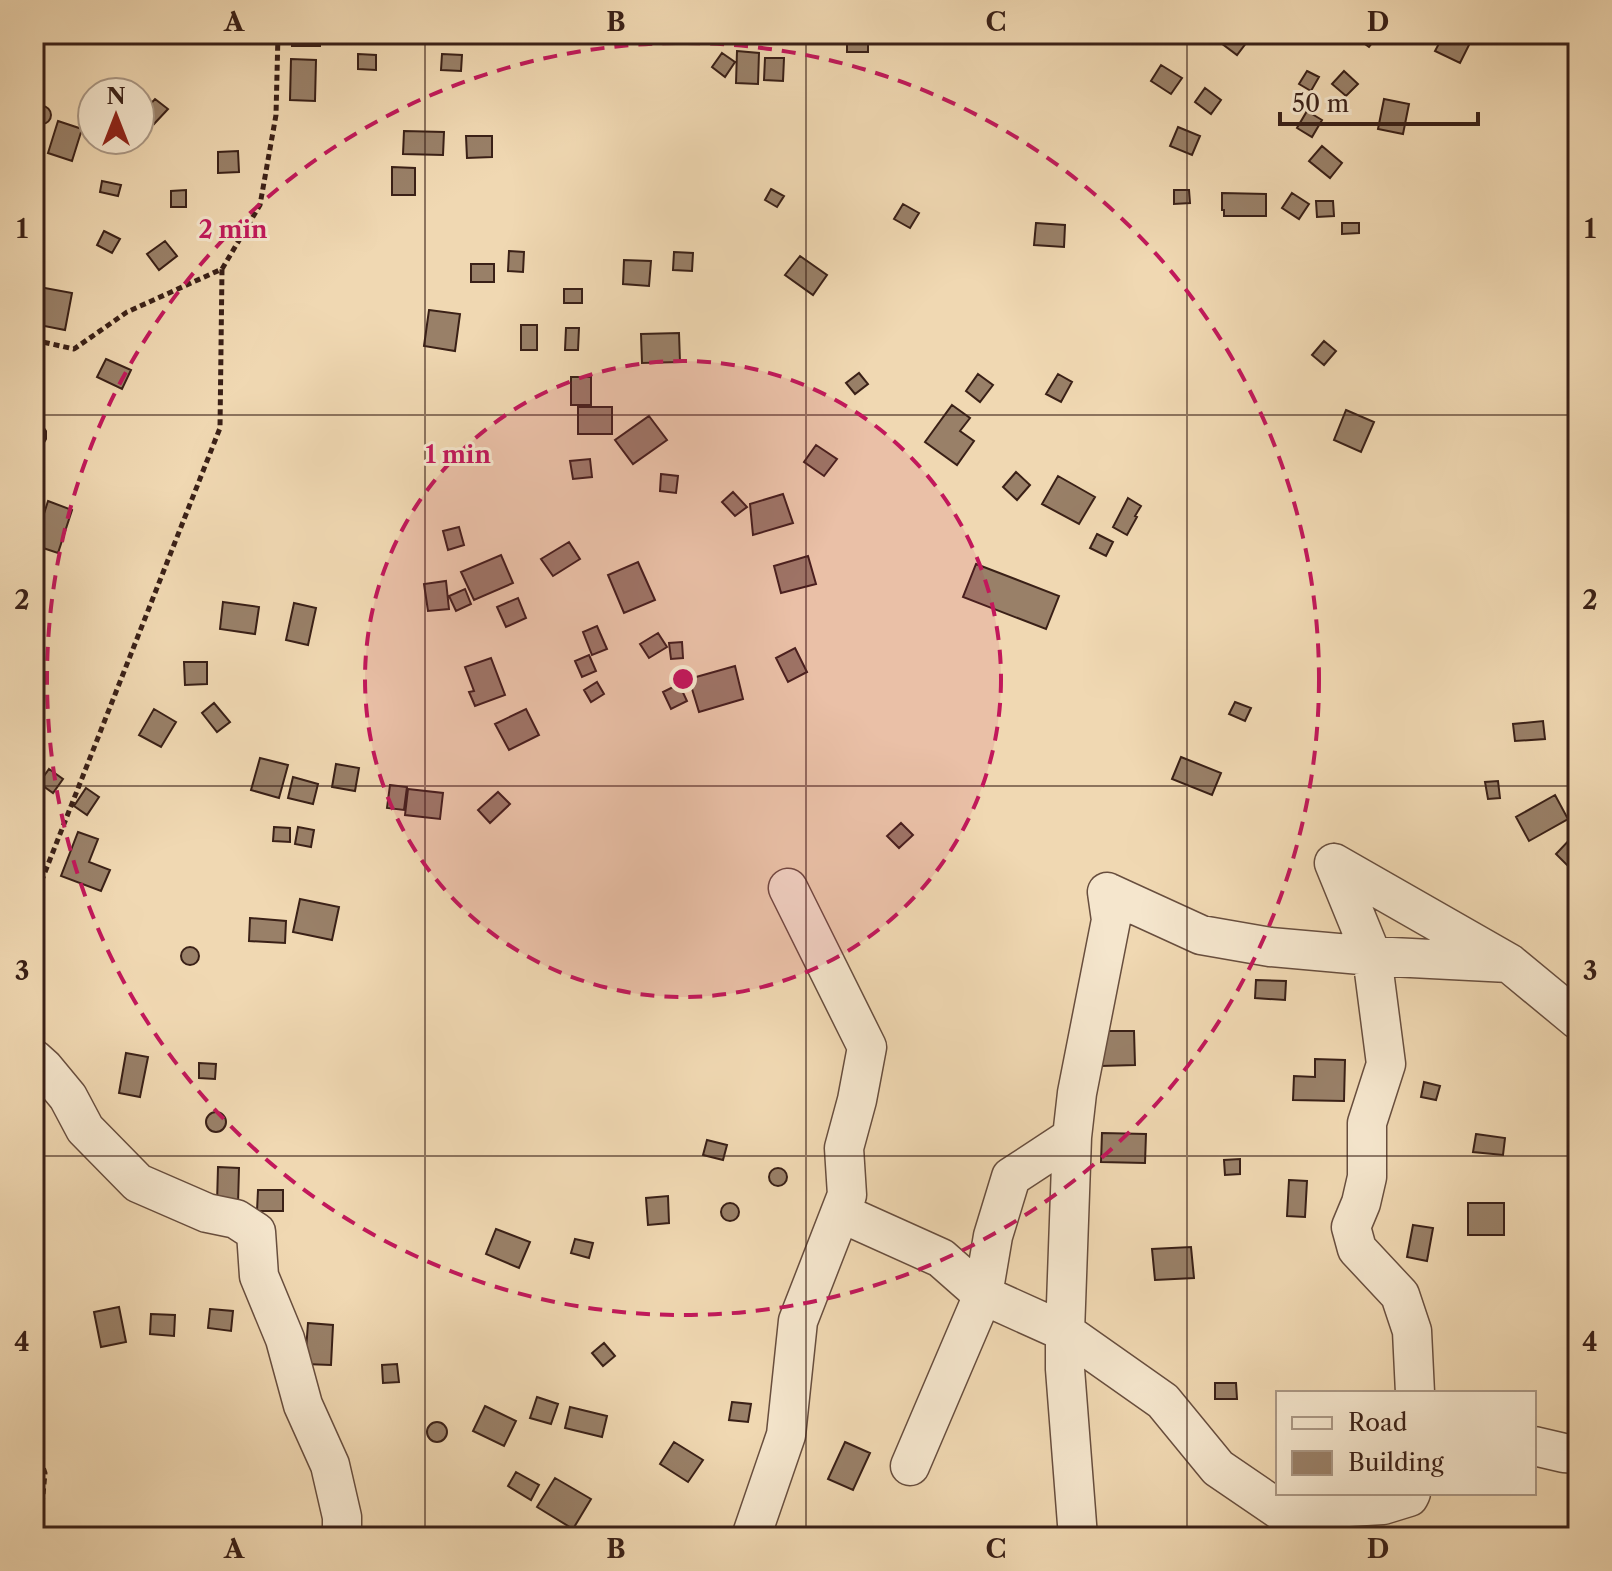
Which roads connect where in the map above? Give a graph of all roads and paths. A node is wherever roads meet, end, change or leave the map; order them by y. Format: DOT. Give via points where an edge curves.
graph roads {
  1 [pos="278,34"];
  2 [pos="222,269"];
  3 [pos="34,340"];
  4 [pos="788,888"];
  5 [pos="34,900"];
  6 [pos="1372,956"];
  7 [pos="1509,963"];
  8 [pos="1578,1020"];
  9 [pos="34,1059"];
  10 [pos="1072,1137"];
  11 [pos="841,1213"];
  12 [pos="983,1295"];
  13 [pos="1065,1332"];
  14 [pos="1415,1391"];
  15 [pos="34,1440"];
  16 [pos="1536,1446"];
  17 [pos="1578,1454"];
  18 [pos="910,1466"];
  19 [pos="1410,1495"];
  20 [pos="39,1537"];
  21 [pos="342,1537"];
  22 [pos="751,1537"];
  23 [pos="1078,1537"];
  1 -- 2 [label="path" via="276,115 260,205"];
  2 -- 3 [label="path" via="127,312 74,349"];
  2 -- 5 [label="path" via="220,428"];
  4 -- 11 [label="street" via="867,1047 844,1148 847,1195"];
  6 -- 7 [label="street"];
  6 -- 7 [label="street" via="1334,863"];
  6 -- 10 [label="street" via="1201,935 1107,892 1111,920"];
  6 -- 14 [label="street" via="1386,1064 1367,1123 1367,1177 1351,1227 1357,1249 1400,1295 1412,1331"];
  7 -- 8 [label="street"];
  9 -- 21 [label="street" via="68,1097 85,1129 138,1183 207,1213 236,1219 256,1232 259,1276 285,1339 303,1405 330,1465"];
  10 -- 12 [label="street" via="1011,1177"];
  10 -- 13 [label="street"];
  11 -- 12 [label="street" via="941,1258"];
  11 -- 22 [label="street" via="798,1321 786,1435"];
  12 -- 13 [label="street"];
  12 -- 18 [label="street"];
  13 -- 19 [label="street" via="1163,1401 1218,1468 1281,1511 1383,1505"];
  13 -- 23 [label="street"];
  15 -- 20 [label="path" via="45,1473"];
  16 -- 17 [label="street"];
}
